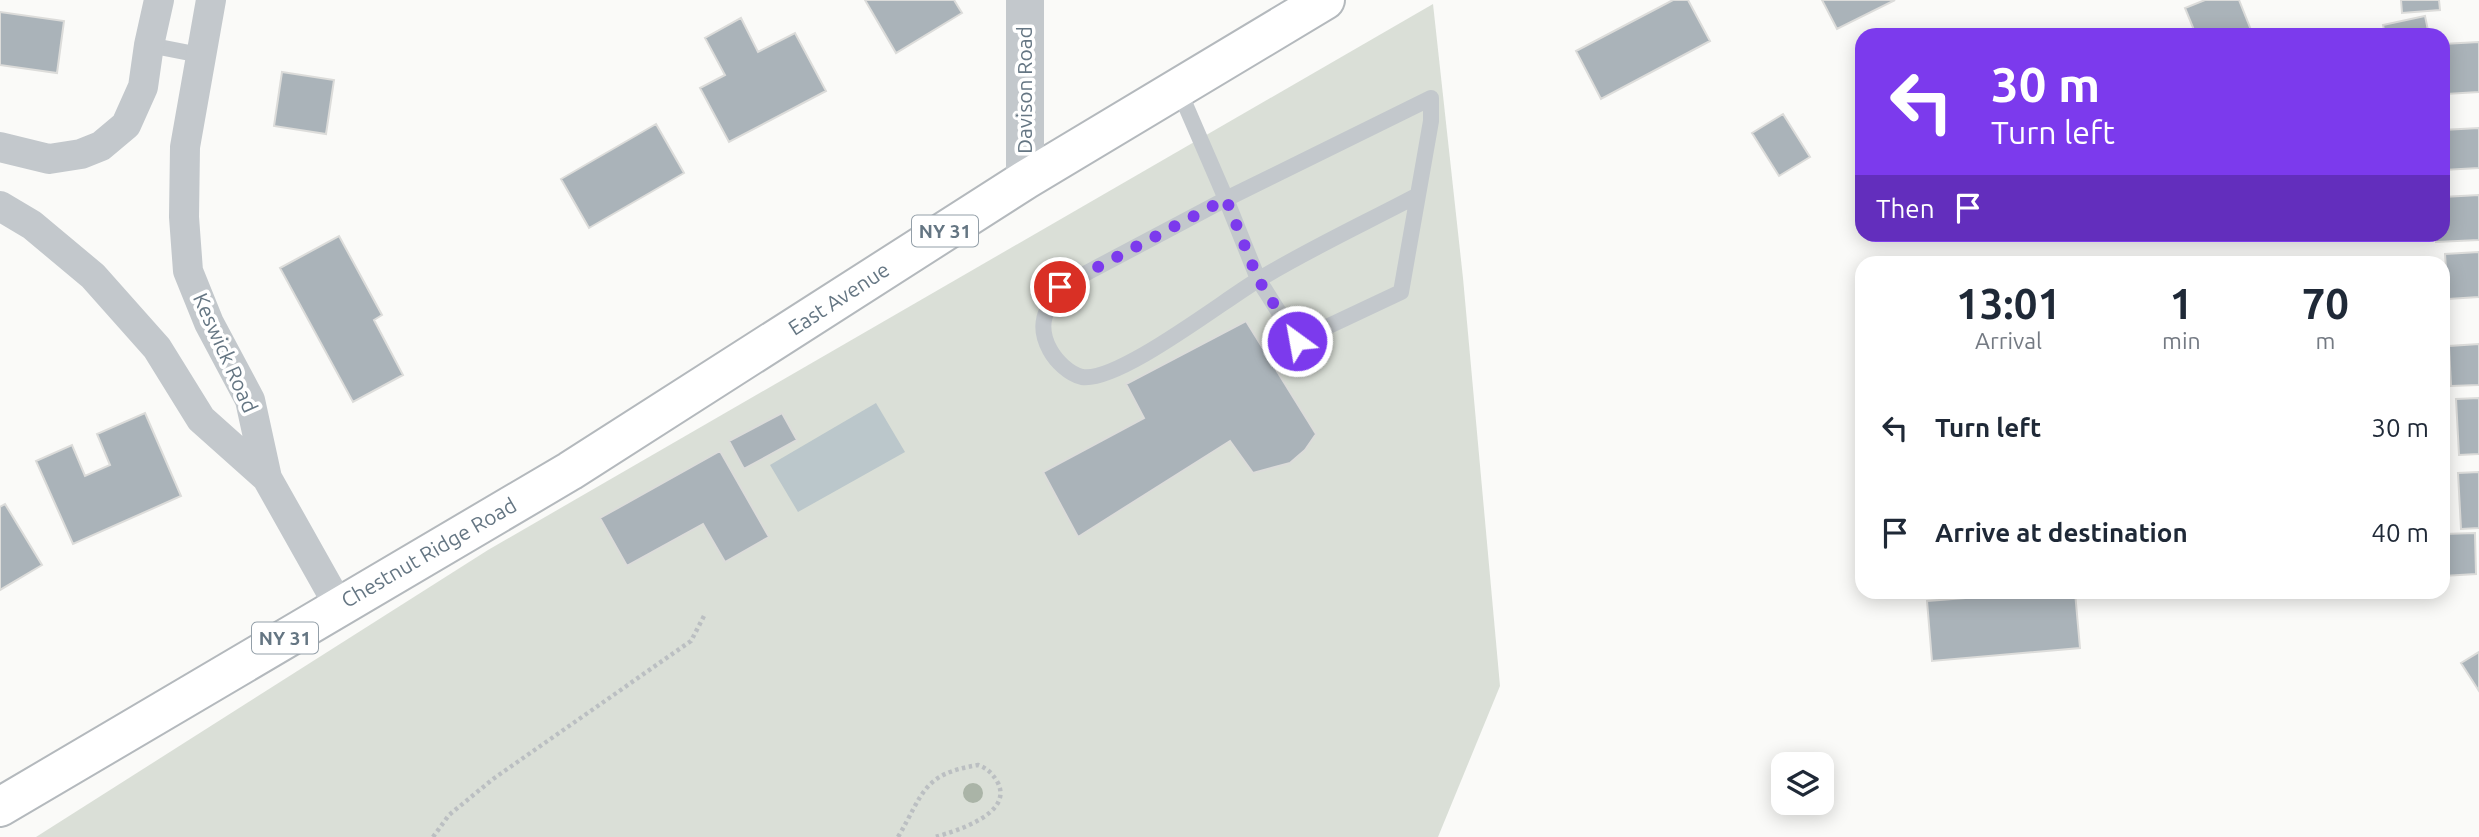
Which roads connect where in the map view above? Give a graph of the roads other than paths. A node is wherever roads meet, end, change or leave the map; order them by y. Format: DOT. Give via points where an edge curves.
graph roads {
  1 [pos="159,0"];
  2 [pos="211,0"];
  3 [pos="1026,0"];
  4 [pos="1325,0"];
  5 [pos="149,45"];
  6 [pos="200,55"];
  7 [pos="1178,88"];
  8 [pos="0,147"];
  9 [pos="1024,180"];
  10 [pos="1418,195"];
  11 [pos="1226,199"];
  12 [pos="0,206"];
  13 [pos="1258,279"];
  14 [pos="570,471"];
  15 [pos="267,478"];
  16 [pos="339,606"];
  17 [pos="0,807"];
  1 -- 5 [label="street"];
  2 -- 6 [label="street, Keswick Road"];
  3 -- 9 [label="street, Davison Road"];
  4 -- 7 [label="highway, East Avenue / NY 31"];
  5 -- 6 [label="lane"];
  5 -- 8 [label="street" via="143,87 126,125 101,146 49,159"];
  6 -- 15 [label="street, Keswick Road" via="185,147 188,271 209,323 250,400"];
  7 -- 9 [label="highway, East Avenue / NY 31"];
  7 -- 11 [label="lane"];
  9 -- 14 [label="highway, East Avenue / NY 31"];
  10 -- 11 [label="lane" via="1431,97"];
  10 -- 13 [label="lane"];
  10 -- 13 [label="lane" via="1401,292 1297,341"];
  11 -- 13 [label="lane"];
  11 -- 13 [label="lane" via="1060,287 1044,313 1045,340 1057,362 1082,377 1106,373 1153,350"];
  12 -- 15 [label="street" via="32,225 93,276 157,348 201,419"];
  14 -- 16 [label="highway, Chestnut Ridge Road / NY 31"];
  15 -- 16 [label="street, Keswick Road"];
  16 -- 17 [label="highway, Chestnut Ridge Road / NY 31"];
}
